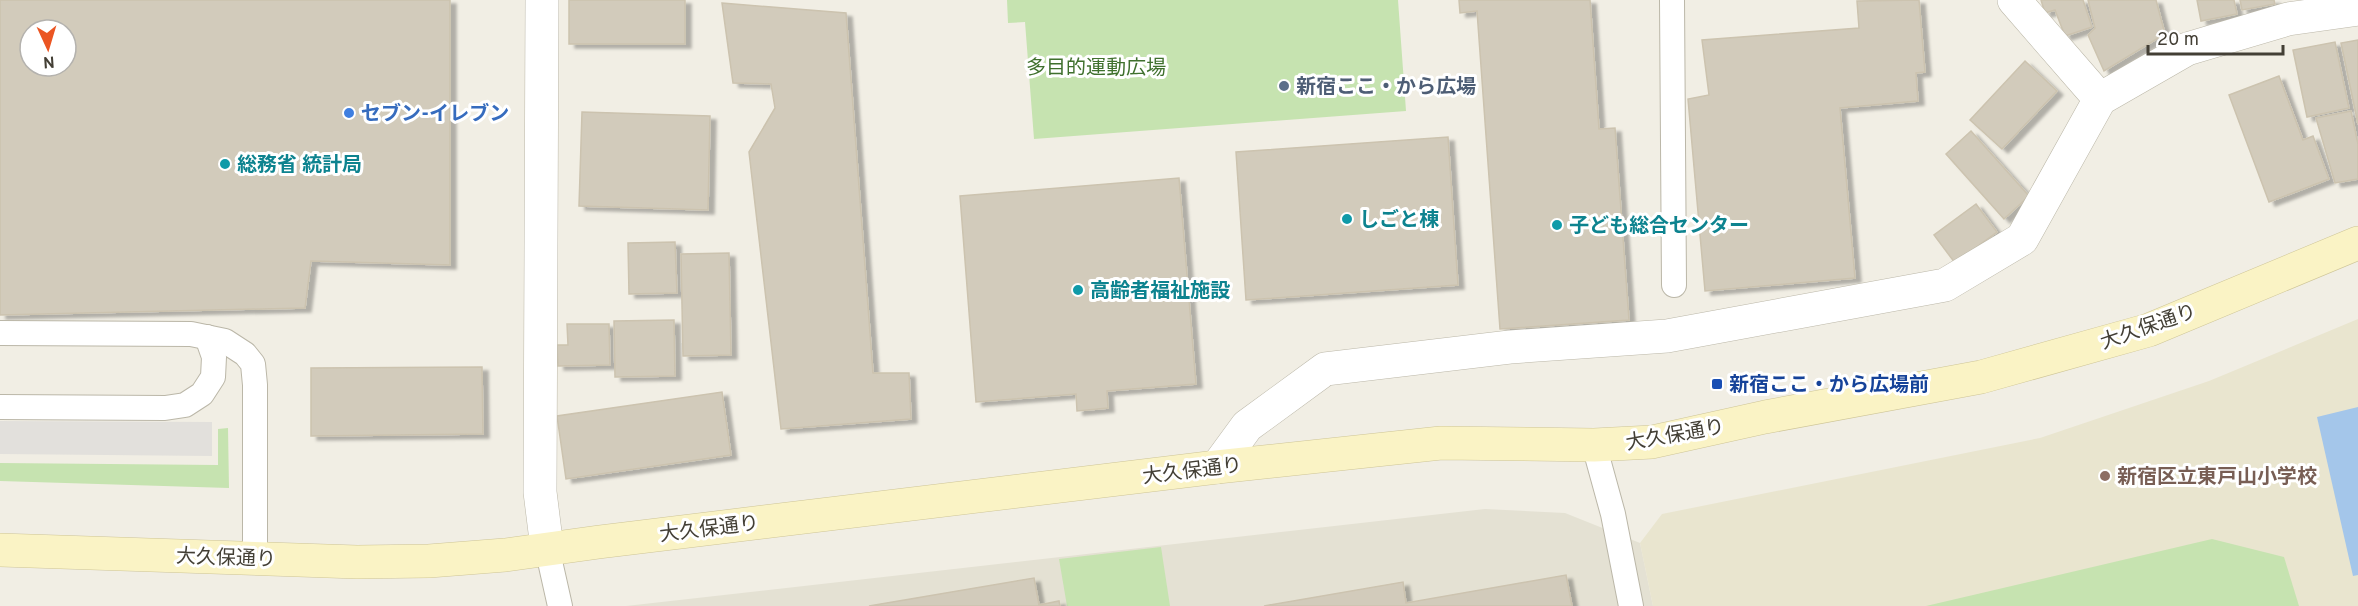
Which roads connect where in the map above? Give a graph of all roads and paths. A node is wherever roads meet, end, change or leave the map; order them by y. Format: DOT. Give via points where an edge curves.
graph roads {
  1 [pos="542,0"];
  2 [pos="1672,0"];
  3 [pos="2014,0"];
  4 [pos="2358,9"];
  5 [pos="2100,99"];
  6 [pos="2358,243"];
  7 [pos="1674,285"];
  8 [pos="0,333"];
  9 [pos="207,337"];
  10 [pos="0,407"];
  11 [pos="1594,445"];
  12 [pos="1217,467"];
  13 [pos="547,548"];
  14 [pos="0,550"];
  15 [pos="255,557"];
  16 [pos="560,606"];
  17 [pos="1632,606"];
  1 -- 13 [label="street" via="540,492"];
  2 -- 7 [label="lane"];
  3 -- 5 [label="street"];
  4 -- 5 [label="street" via="2288,19 2187,49"];
  5 -- 12 [label="street" via="2022,239 1946,285 1667,336 1510,347 1326,369 1247,426"];
  6 -- 11 [label="main road, 大久保通り" via="2149,330 1981,377 1652,442"];
  8 -- 9 [label="lane" via="161,332"];
  9 -- 10 [label="lane" via="214,357 213,377 202,394 185,405"];
  9 -- 15 [label="lane" via="225,341 253,364"];
  11 -- 12 [label="main road, 大久保通り" via="1442,443"];
  11 -- 17 [label="lane"];
  12 -- 13 [label="main road, 大久保通り"];
  13 -- 15 [label="main road, 大久保通り" via="429,561"];
  13 -- 16 [label="lane"];
  14 -- 15 [label="main road, 大久保通り"];
}
